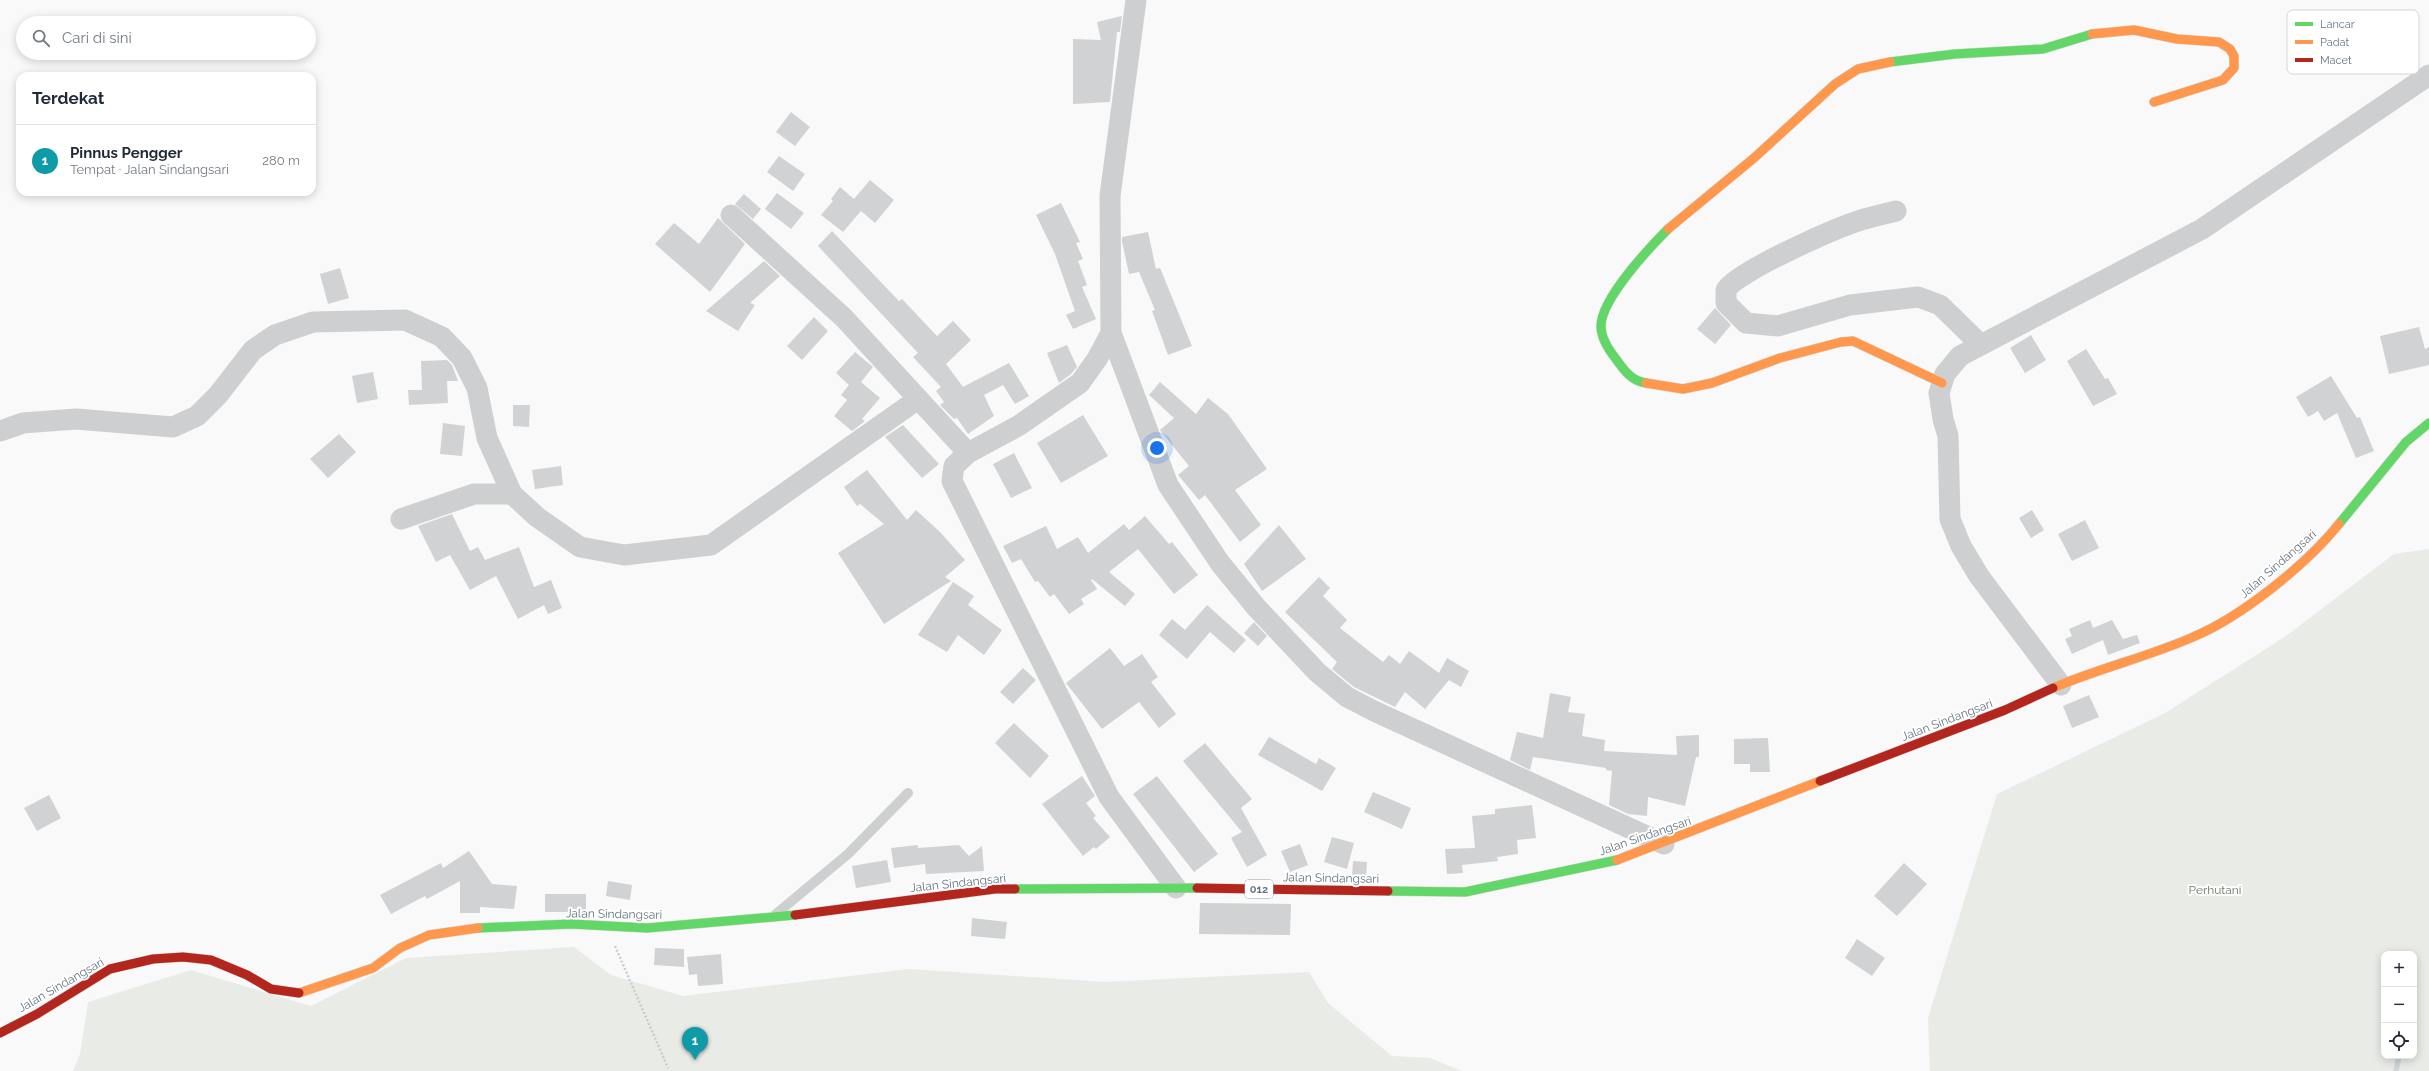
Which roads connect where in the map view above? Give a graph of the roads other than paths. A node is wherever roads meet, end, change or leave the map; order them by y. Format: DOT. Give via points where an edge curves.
graph roads {
  1 [pos="1136,0"];
  2 [pos="2429,75"];
  3 [pos="2154,102"];
  4 [pos="1896,211"];
  5 [pos="731,215"];
  6 [pos="1111,333"];
  7 [pos="1981,345"];
  8 [pos="1942,383"];
  9 [pos="918,399"];
  10 [pos="2429,423"];
  11 [pos="0,431"];
  12 [pos="968,453"];
  13 [pos="512,494"];
  14 [pos="401,519"];
  15 [pos="2061,685"];
  16 [pos="908,793"];
  17 [pos="1664,844"];
  18 [pos="1176,888"];
  19 [pos="770,919"];
  20 [pos="0,1033"];
  1 -- 6 [label="street" via="1110,196"];
  2 -- 7 [label="street" via="2202,229"];
  3 -- 8 [label="main road" via="2223,80 2234,68 2234,56 2230,49 2213,41 2177,39 2134,30 2120,30 2098,33 2043,49 1955,54 1878,63 1858,69 1835,84 1754,158 1678,219 1647,250 1602,314 1602,335 1618,365 1632,378 1656,385 1693,389 1780,358 1853,341"];
  4 -- 7 [label="street" via="1858,221 1805,242 1736,278 1726,290 1726,304 1746,323 1778,326 1850,305 1918,297 1940,305"];
  5 -- 9 [label="street" via="844,318"];
  6 -- 12 [label="street" via="1080,383 1018,426"];
  6 -- 17 [label="street" via="1168,485 1220,563 1256,607 1317,672 1347,697 1374,712"];
  7 -- 8 [label="street" via="1960,356 1945,374"];
  8 -- 15 [label="street" via="1939,393 1948,436 1950,519 1961,546 1979,576"];
  9 -- 12 [label="street"];
  9 -- 13 [label="street" via="711,545 624,556 580,547 537,517"];
  10 -- 15 [label="main road, Jalan Sindangsari / 012" via="2406,442 2333,532 2285,577 2239,613 2194,637"];
  11 -- 13 [label="street" via="23,423 76,419 173,427 197,416 218,395 254,350 276,335 313,322 406,320 442,338 462,358 477,388 487,438"];
  12 -- 18 [label="street" via="954,466 952,481 970,520 1109,798"];
  13 -- 14 [label="street" via="474,494"];
  15 -- 17 [label="main road, Jalan Sindangsari / 012" via="2006,710"];
  16 -- 19 [label="lane" via="848,854"];
  17 -- 18 [label="main road, Jalan Sindangsari / 012" via="1612,862 1465,892"];
  18 -- 19 [label="main road, Jalan Sindangsari / 012" via="995,889"];
  19 -- 20 [label="main road, Jalan Sindangsari / 012" via="647,928 571,924 493,926 430,935 400,948 373,968 301,993 271,989 247,975 211,960 183,957 153,959 110,969 37,1014"];
}
